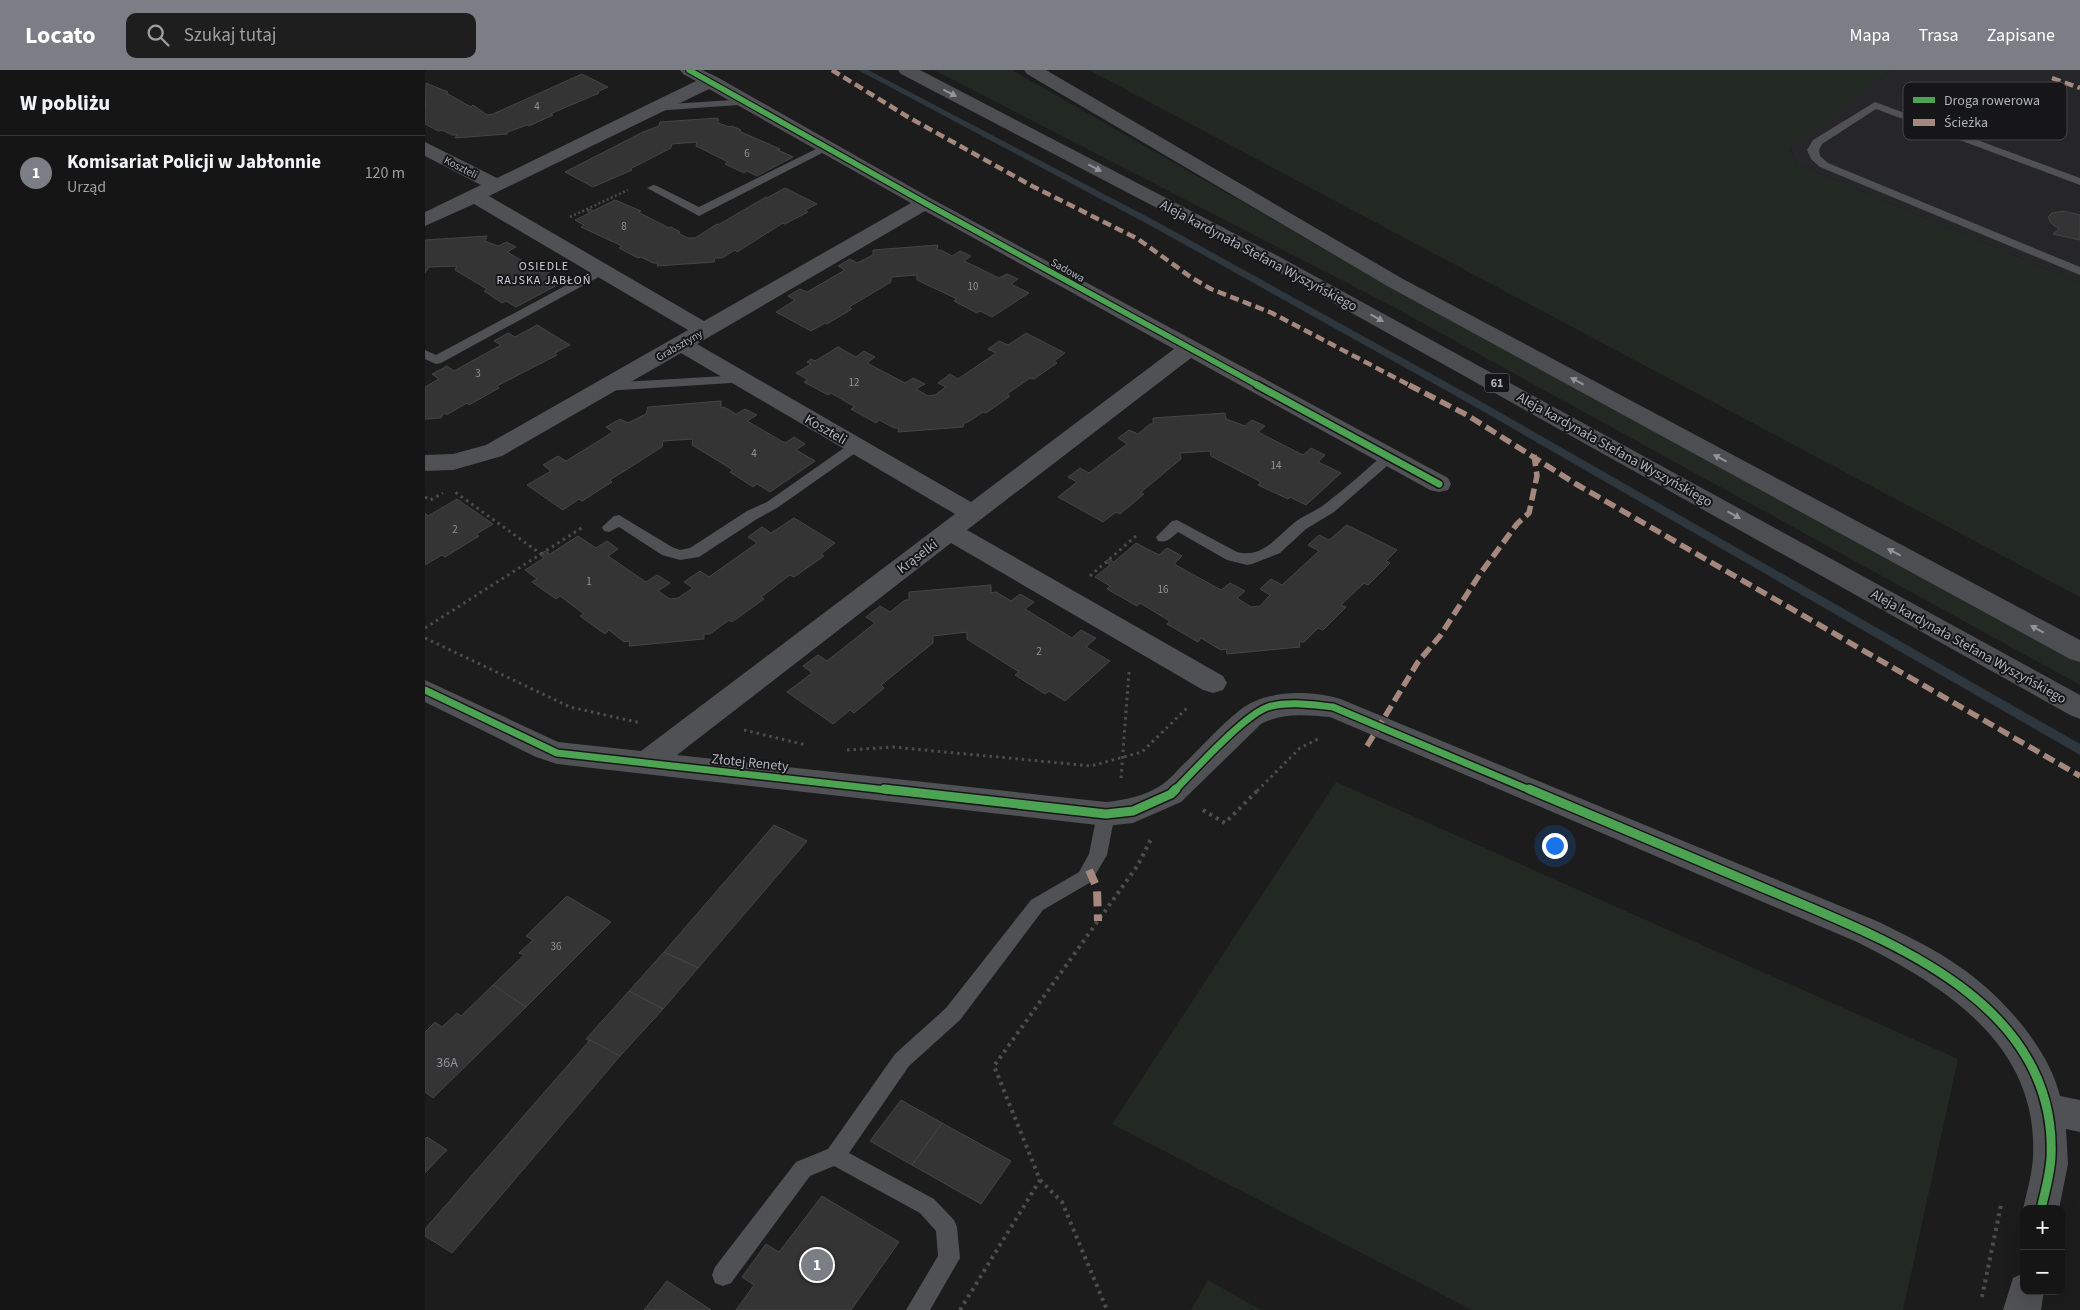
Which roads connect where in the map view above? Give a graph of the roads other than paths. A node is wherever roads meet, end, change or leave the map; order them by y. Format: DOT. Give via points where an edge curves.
graph roads {
  1 [pos="689,70"];
  2 [pos="907,70"];
  3 [pos="1033,70"];
  4 [pos="711,81"];
  5 [pos="748,102"];
  6 [pos="654,108"];
  7 [pos="1903,116"];
  8 [pos="1968,140"];
  9 [pos="826,147"];
  10 [pos="425,148"];
  11 [pos="2080,182"];
  12 [pos="496,185"];
  13 [pos="653,188"];
  14 [pos="474,196"];
  15 [pos="925,203"];
  16 [pos="425,220"];
  17 [pos="602,270"];
  18 [pos="2080,271"];
  19 [pos="704,330"];
  20 [pos="681,344"];
  21 [pos="1189,349"];
  22 [pos="425,354"];
  23 [pos="742,379"];
  24 [pos="605,387"];
  25 [pos="856,446"];
  26 [pos="1389,457"];
  27 [pos="425,463"];
  28 [pos="1439,484"];
  29 [pos="972,514"];
  30 [pos="609,527"];
  31 [pos="949,531"];
  32 [pos="1163,537"];
  33 [pos="2080,652"];
  34 [pos="1213,683"];
  35 [pos="425,690"];
  36 [pos="2080,708"];
  37 [pos="646,763"];
  38 [pos="1096,813"];
  39 [pos="2047,1109"];
  40 [pos="2080,1116"];
  41 [pos="835,1156"];
  42 [pos="2042,1205"];
  43 [pos="723,1275"];
  44 [pos="2025,1295"];
  45 [pos="917,1310"];
  46 [pos="2022,1310"];
  1 -- 4 [label="street, Sadowa"];
  2 -- 36 [label="main road, Aleja kardynała Stefana Wyszyńskiego / 61, one-way" via="1271,260"];
  33 -- 3 [label="main road, one-way" via="1396,283"];
  4 -- 5 [label="street, Sadowa"];
  4 -- 6 [label="street, Koszteli"];
  5 -- 6 [label="lane"];
  5 -- 9 [label="street, Sadowa"];
  6 -- 12 [label="street, Koszteli"];
  7 -- 18 [label="lane" via="1875,105 1817,142 1813,150 1815,157 1824,165"];
  8 -- 11 [label="lane"];
  9 -- 13 [label="lane" via="699,212"];
  9 -- 15 [label="street, Sadowa"];
  10 -- 12 [label="street, Koszteli"];
  12 -- 14 [label="street, Koszteli"];
  14 -- 16 [label="street, Koszteli"];
  14 -- 17 [label="street, Koszteli"];
  15 -- 19 [label="street, Grabsztyny"];
  15 -- 21 [label="street, Sadowa"];
  17 -- 19 [label="street, Koszteli"];
  17 -- 22 [label="lane" via="436,360"];
  19 -- 20 [label="street, Grabsztyny"];
  20 -- 23 [label="street, Koszteli"];
  20 -- 24 [label="street, Grabsztyny"];
  21 -- 26 [label="street, Sadowa"];
  21 -- 29 [label="street, Krąselki"];
  23 -- 24 [label="lane"];
  23 -- 25 [label="street, Koszteli"];
  24 -- 27 [label="street, Grabsztyny" via="494,451 453,462"];
  25 -- 29 [label="street, Koszteli"];
  25 -- 30 [label="lane" via="772,505 694,553 680,555 667,551 619,520"];
  26 -- 28 [label="street, Sadowa"];
  26 -- 32 [label="lane" via="1329,509 1301,525 1275,549 1262,555 1247,560 1232,556 1177,525"];
  29 -- 31 [label="street, Krąselki"];
  31 -- 34 [label="street"];
  31 -- 37 [label="street, Krąselki"];
  35 -- 37 [label="street, Złotej Renety" via="557,753"];
  37 -- 38 [label="street, Złotej Renety"];
  38 -- 39 [label="street, Złotej Renety" via="1133,812 1171,794 1251,716 1269,707 1302,704 1333,707 1868,932 1911,954 1951,979 1995,1018 2017,1043 2033,1069"];
  38 -- 41 [label="lane" via="1098,855 1085,877 1037,905 953,1014 903,1060"];
  39 -- 40 [label="street"];
  39 -- 42 [label="street, Złotej Renety" via="2050,1163"];
  41 -- 43 [label="lane" via="803,1169"];
  41 -- 45 [label="lane" via="927,1206 946,1227 949,1258"];
  44 -- 46 [label="street"];
}
